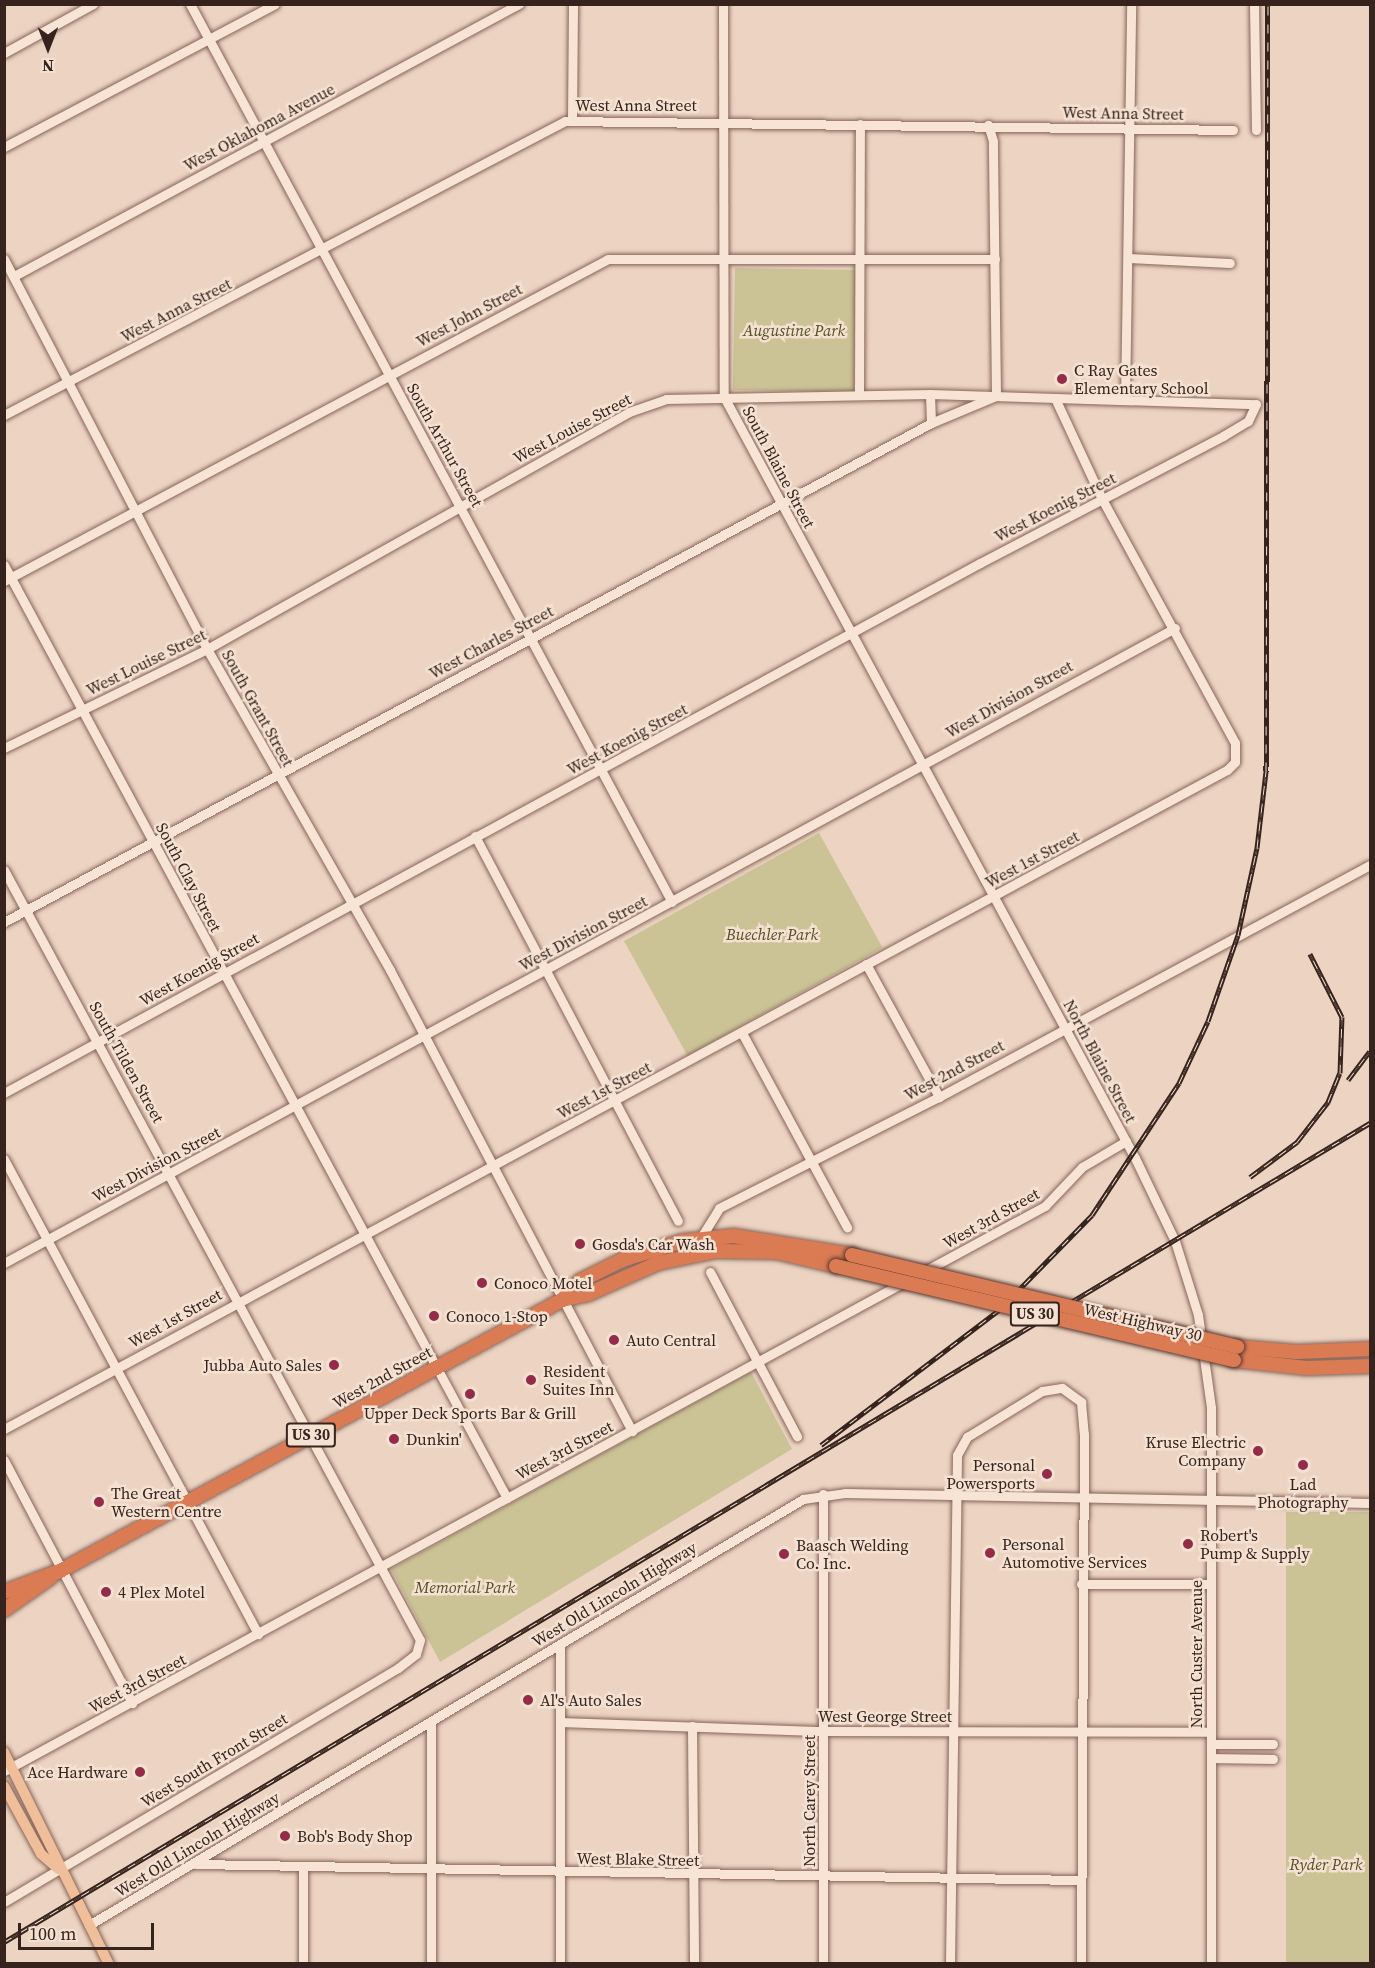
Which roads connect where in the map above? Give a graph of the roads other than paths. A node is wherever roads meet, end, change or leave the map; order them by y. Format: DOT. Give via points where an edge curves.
graph roads {
  1 [pos="93,4"];
  2 [pos="190,4"];
  3 [pos="275,4"];
  4 [pos="519,4"];
  5 [pos="573,4"];
  6 [pos="723,4"];
  7 [pos="1131,4"];
  8 [pos="1254,4"];
  9 [pos="209,40"];
  10 [pos="4,53"];
  11 [pos="572,120"];
  12 [pos="720,121"];
  13 [pos="860,124"];
  14 [pos="988,125"];
  15 [pos="1128,128"];
  16 [pos="1233,130"];
  17 [pos="1256,130"];
  18 [pos="263,141"];
  19 [pos="4,147"];
  20 [pos="323,252"];
  21 [pos="722,257"];
  22 [pos="1128,258"];
  23 [pos="4,259"];
  24 [pos="860,259"];
  25 [pos="995,259"];
  26 [pos="1230,263"];
  27 [pos="14,276"];
  28 [pos="390,375"];
  29 [pos="70,382"];
  30 [pos="930,394"];
  31 [pos="859,395"];
  32 [pos="996,396"];
  33 [pos="724,397"];
  34 [pos="1055,398"];
  35 [pos="1125,400"];
  36 [pos="1256,404"];
  37 [pos="4,415"];
  38 [pos="931,423"];
  39 [pos="1102,499"];
  40 [pos="781,503"];
  41 [pos="461,505"];
  42 [pos="136,511"];
  43 [pos="4,565"];
  44 [pos="8,579"];
  45 [pos="1175,628"];
  46 [pos="851,634"];
  47 [pos="532,637"];
  48 [pos="207,649"];
  49 [pos="83,710"];
  50 [pos="4,748"];
  51 [pos="923,764"];
  52 [pos="604,768"];
  53 [pos="278,775"];
  54 [pos="475,836"];
  55 [pos="154,842"];
  56 [pos="1371,865"];
  57 [pos="4,870"];
  58 [pos="995,897"];
  59 [pos="352,901"];
  60 [pos="672,902"];
  61 [pos="27,910"];
  62 [pos="4,922"];
  63 [pos="866,964"];
  64 [pos="546,969"];
  65 [pos="223,973"];
  66 [pos="1066,1029"];
  67 [pos="741,1033"];
  68 [pos="426,1036"];
  69 [pos="98,1042"];
  70 [pos="4,1093"];
  71 [pos="939,1097"];
  72 [pos="617,1100"];
  73 [pos="296,1106"];
  74 [pos="1126,1141"];
  75 [pos="4,1159"];
  76 [pos="811,1162"];
  77 [pos="491,1167"];
  78 [pos="171,1173"];
  79 [pos="678,1221"];
  80 [pos="847,1227"];
  81 [pos="366,1234"];
  82 [pos="48,1240"];
  83 [pos="1175,1240"];
  84 [pos="700,1246"];
  85 [pos="4,1263"];
  86 [pos="710,1272"];
  87 [pos="562,1300"];
  88 [pos="237,1302"];
  89 [pos="1371,1350"];
  90 [pos="1235,1353"];
  91 [pos="759,1364"];
  92 [pos="436,1366"];
  93 [pos="1371,1366"];
  94 [pos="116,1368"];
  95 [pos="4,1429"];
  96 [pos="632,1431"];
  97 [pos="310,1435"];
  98 [pos="797,1436"];
  99 [pos="4,1460"];
  100 [pos="823,1494"];
  101 [pos="954,1496"];
  102 [pos="507,1498"];
  103 [pos="1082,1499"];
  104 [pos="1212,1501"];
  105 [pos="186,1502"];
  106 [pos="1371,1503"];
  107 [pos="382,1566"];
  108 [pos="60,1571"];
  109 [pos="1081,1584"];
  110 [pos="1211,1584"];
  111 [pos="4,1592"];
  112 [pos="4,1610"];
  113 [pos="416,1631"];
  114 [pos="258,1634"];
  115 [pos="560,1645"];
  116 [pos="132,1703"];
  117 [pos="431,1722"];
  118 [pos="560,1722"];
  119 [pos="692,1726"];
  120 [pos="824,1731"];
  121 [pos="950,1731"];
  122 [pos="1080,1731"];
  123 [pos="1211,1732"];
  124 [pos="1211,1744"];
  125 [pos="1274,1744"];
  126 [pos="4,1752"];
  127 [pos="1211,1758"];
  128 [pos="1273,1759"];
  129 [pos="9,1769"];
  130 [pos="4,1785"];
  131 [pos="196,1864"];
  132 [pos="303,1866"];
  133 [pos="58,1869"];
  134 [pos="431,1869"];
  135 [pos="560,1873"];
  136 [pos="693,1876"];
  137 [pos="823,1879"];
  138 [pos="951,1880"];
  139 [pos="1080,1880"];
  140 [pos="4,1902"];
  141 [pos="89,1925"];
  142 [pos="109,1964"];
  143 [pos="303,1964"];
  144 [pos="431,1964"];
  145 [pos="560,1964"];
  146 [pos="694,1964"];
  147 [pos="823,1964"];
  148 [pos="950,1964"];
  149 [pos="1081,1964"];
  150 [pos="1211,1964"];
  1 -- 10 [label="street"];
  2 -- 9 [label="street, South Arthur Street"];
  3 -- 9 [label="street"];
  4 -- 18 [label="street, West Oklahoma Avenue"];
  5 -- 11 [label="street"];
  6 -- 12 [label="street, South Blaine Street"];
  7 -- 15 [label="street"];
  8 -- 17 [label="street"];
  9 -- 18 [label="street, South Arthur Street"];
  9 -- 19 [label="street"];
  11 -- 12 [label="street, West Anna Street"];
  11 -- 20 [label="street, West Anna Street"];
  12 -- 13 [label="street, West Anna Street"];
  12 -- 21 [label="street, South Blaine Street"];
  13 -- 14 [label="street, West Anna Street"];
  13 -- 24 [label="street"];
  14 -- 15 [label="street, West Anna Street"];
  14 -- 25 [label="street"];
  15 -- 16 [label="street, West Anna Street"];
  15 -- 22 [label="street"];
  18 -- 20 [label="street, South Arthur Street"];
  18 -- 27 [label="street, West Oklahoma Avenue"];
  20 -- 28 [label="street, South Arthur Street"];
  20 -- 29 [label="street, West Anna Street"];
  21 -- 24 [label="street, West John Street"];
  21 -- 28 [label="street, West John Street" via="608,259"];
  21 -- 33 [label="street, South Blaine Street"];
  22 -- 26 [label="street"];
  22 -- 35 [label="street"];
  23 -- 27 [label="street, South Grant Street"];
  24 -- 25 [label="street, West John Street"];
  24 -- 31 [label="street"];
  25 -- 32 [label="street"];
  27 -- 29 [label="street, South Grant Street"];
  28 -- 41 [label="street, South Arthur Street"];
  28 -- 42 [label="street, West John Street"];
  29 -- 37 [label="street, West Anna Street"];
  29 -- 42 [label="street, South Grant Street"];
  30 -- 31 [label="street, West Louise Street"];
  30 -- 32 [label="street, West Louise Street"];
  30 -- 38 [label="street"];
  31 -- 33 [label="street, West Louise Street"];
  32 -- 34 [label="street, West Louise Street"];
  32 -- 38 [label="street, West Charles Street"];
  33 -- 40 [label="street, South Blaine Street"];
  33 -- 41 [label="street, West Louise Street" via="666,399 629,412"];
  34 -- 35 [label="street, West Louise Street"];
  34 -- 39 [label="street"];
  35 -- 36 [label="street, West Louise Street"];
  36 -- 39 [label="street, West Koenig Street" via="1248,421"];
  38 -- 40 [label="street, West Charles Street"];
  39 -- 45 [label="street"];
  39 -- 46 [label="street, West Koenig Street"];
  40 -- 46 [label="street, South Blaine Street"];
  40 -- 47 [label="street, West Charles Street"];
  41 -- 47 [label="street, South Arthur Street"];
  41 -- 48 [label="street, West Louise Street"];
  42 -- 44 [label="street, West John Street"];
  42 -- 48 [label="street, South Grant Street"];
  43 -- 44 [label="street, South Clay Street"];
  44 -- 49 [label="street, South Clay Street"];
  45 -- 51 [label="street, West Division Street"];
  45 -- 58 [label="street, West 1st Street" via="1235,743 1235,762 1218,776"];
  46 -- 51 [label="street, South Blaine Street"];
  46 -- 52 [label="street, West Koenig Street"];
  47 -- 52 [label="street, South Arthur Street"];
  47 -- 53 [label="street, West Charles Street"];
  48 -- 49 [label="street, West Louise Street"];
  48 -- 53 [label="street, South Grant Street"];
  49 -- 50 [label="street, West Louise Street"];
  49 -- 55 [label="street, South Clay Street"];
  51 -- 58 [label="street, South Blaine Street"];
  51 -- 60 [label="street, West Division Street"];
  52 -- 54 [label="street, West Koenig Street"];
  52 -- 60 [label="street, South Arthur Street"];
  53 -- 55 [label="street, West Charles Street"];
  53 -- 59 [label="street, South Grant Street"];
  54 -- 59 [label="street, West Koenig Street"];
  54 -- 64 [label="street"];
  55 -- 61 [label="street, West Charles Street"];
  55 -- 65 [label="street, South Clay Street"];
  56 -- 66 [label="street, West 2nd Street"];
  57 -- 61 [label="street, South Tilden Street"];
  58 -- 63 [label="street, West 1st Street"];
  58 -- 66 [label="street, North Blaine Street"];
  59 -- 65 [label="street, West Koenig Street"];
  59 -- 68 [label="street, South Grant Street"];
  60 -- 64 [label="street, West Division Street"];
  61 -- 62 [label="street, West Charles Street"];
  61 -- 69 [label="street, South Tilden Street"];
  63 -- 67 [label="street, West 1st Street"];
  63 -- 71 [label="street"];
  64 -- 68 [label="street, West Division Street"];
  64 -- 72 [label="street"];
  65 -- 69 [label="street, West Koenig Street"];
  65 -- 73 [label="street, South Clay Street"];
  66 -- 71 [label="street, West 2nd Street"];
  66 -- 74 [label="street, North Blaine Street"];
  67 -- 72 [label="street, West 1st Street"];
  67 -- 76 [label="street"];
  68 -- 73 [label="street, West Division Street"];
  68 -- 77 [label="street, South Grant Street"];
  69 -- 70 [label="street, West Koenig Street"];
  69 -- 78 [label="street, South Tilden Street"];
  71 -- 76 [label="street, West 2nd Street"];
  72 -- 77 [label="street, West 1st Street"];
  72 -- 79 [label="street"];
  73 -- 78 [label="street, West Division Street"];
  73 -- 81 [label="street, South Clay Street"];
  74 -- 83 [label="street, North Blaine Street"];
  74 -- 91 [label="street, West 3rd Street" via="1082,1167 1045,1206"];
  75 -- 82 [label="street"];
  76 -- 80 [label="street"];
  76 -- 84 [label="street, West 2nd Street" via="714,1211"];
  77 -- 81 [label="street, West 1st Street"];
  77 -- 87 [label="street, South Grant Street"];
  78 -- 82 [label="street, West Division Street"];
  78 -- 88 [label="street, South Tilden Street"];
  81 -- 88 [label="street, West 1st Street"];
  81 -- 92 [label="street, South Clay Street"];
  82 -- 85 [label="street, West Division Street"];
  82 -- 94 [label="street"];
  83 -- 104 [label="street, North Custer Avenue" via="1206,1350"];
  84 -- 87 [label="highway, West 2nd Street / US 30"];
  84 -- 90 [label="highway, West Highway 30 / US 30, bridge" via="762,1251"];
  84 -- 90 [label="highway, West Highway 30 / US 30, bridge" via="762,1237"];
  86 -- 91 [label="street"];
  87 -- 92 [label="highway, West 2nd Street / US 30"];
  87 -- 96 [label="street, South Grant Street"];
  88 -- 94 [label="street, West 1st Street"];
  88 -- 97 [label="street, South Tilden Street"];
  89 -- 90 [label="highway, West Highway 30 / US 30"];
  90 -- 93 [label="highway, West Highway 30 / US 30" via="1306,1368"];
  91 -- 96 [label="street, West 3rd Street"];
  91 -- 98 [label="street"];
  92 -- 97 [label="highway, West 2nd Street / US 30"];
  92 -- 102 [label="street, South Clay Street"];
  94 -- 95 [label="street, West 1st Street"];
  94 -- 105 [label="street"];
  96 -- 102 [label="street, West 3rd Street"];
  97 -- 105 [label="highway, West 2nd Street / US 30"];
  97 -- 107 [label="street, South Tilden Street"];
  99 -- 108 [label="street"];
  100 -- 101 [label="street, West Old Lincoln Highway"];
  100 -- 115 [label="street, West Old Lincoln Highway" via="793,1503"];
  100 -- 120 [label="street, North Carey Street"];
  101 -- 103 [label="street, West Old Lincoln Highway"];
  101 -- 103 [label="street" via="963,1444 1042,1390 1062,1388 1081,1402"];
  101 -- 121 [label="street"];
  102 -- 107 [label="street, West 3rd Street"];
  103 -- 104 [label="street, West Old Lincoln Highway"];
  103 -- 109 [label="street"];
  104 -- 106 [label="street, West Old Lincoln Highway"];
  104 -- 110 [label="street, North Custer Avenue"];
  105 -- 108 [label="highway, West 2nd Street / US 30"];
  105 -- 114 [label="street"];
  107 -- 113 [label="street, South Tilden Street"];
  107 -- 114 [label="street, West 3rd Street"];
  108 -- 111 [label="highway, West 2nd Street / US 30"];
  108 -- 112 [label="highway, West 2nd Street / US 30"];
  108 -- 116 [label="street"];
  109 -- 110 [label="street"];
  109 -- 122 [label="street"];
  110 -- 123 [label="street, North Custer Avenue"];
  113 -- 133 [label="street, West South Front Street" via="420,1640 416,1654 398,1668"];
  114 -- 116 [label="street, West 3rd Street"];
  115 -- 117 [label="street, West Old Lincoln Highway"];
  115 -- 118 [label="street"];
  116 -- 129 [label="street, West 3rd Street"];
  117 -- 131 [label="street, West Old Lincoln Highway"];
  117 -- 134 [label="street"];
  118 -- 119 [label="street, West George Street"];
  118 -- 135 [label="street"];
  119 -- 120 [label="street, West George Street"];
  119 -- 136 [label="street"];
  120 -- 121 [label="street, West George Street"];
  120 -- 137 [label="street, North Carey Street"];
  121 -- 122 [label="street, West George Street"];
  121 -- 138 [label="street"];
  122 -- 123 [label="street, West George Street"];
  122 -- 139 [label="street"];
  123 -- 124 [label="street, North Custer Avenue"];
  124 -- 125 [label="street"];
  124 -- 127 [label="street, North Custer Avenue"];
  126 -- 129 [label="main road"];
  127 -- 128 [label="street"];
  127 -- 150 [label="street, North Custer Avenue"];
  129 -- 133 [label="main road" via="49,1836"];
  130 -- 133 [label="main road" via="41,1854"];
  131 -- 132 [label="street, West Blake Street"];
  131 -- 141 [label="street, West Old Lincoln Highway"];
  132 -- 134 [label="street, West Blake Street"];
  132 -- 143 [label="street"];
  133 -- 140 [label="street, West South Front Street"];
  133 -- 141 [label="main road"];
  134 -- 135 [label="street, West Blake Street"];
  134 -- 144 [label="street"];
  135 -- 136 [label="street, West Blake Street"];
  135 -- 145 [label="street"];
  136 -- 137 [label="street, West Blake Street"];
  136 -- 146 [label="street"];
  137 -- 138 [label="street, West Blake Street"];
  137 -- 147 [label="street, North Carey Street"];
  138 -- 139 [label="street, West Blake Street"];
  138 -- 148 [label="street"];
  139 -- 149 [label="street"];
  141 -- 142 [label="main road"];
}
